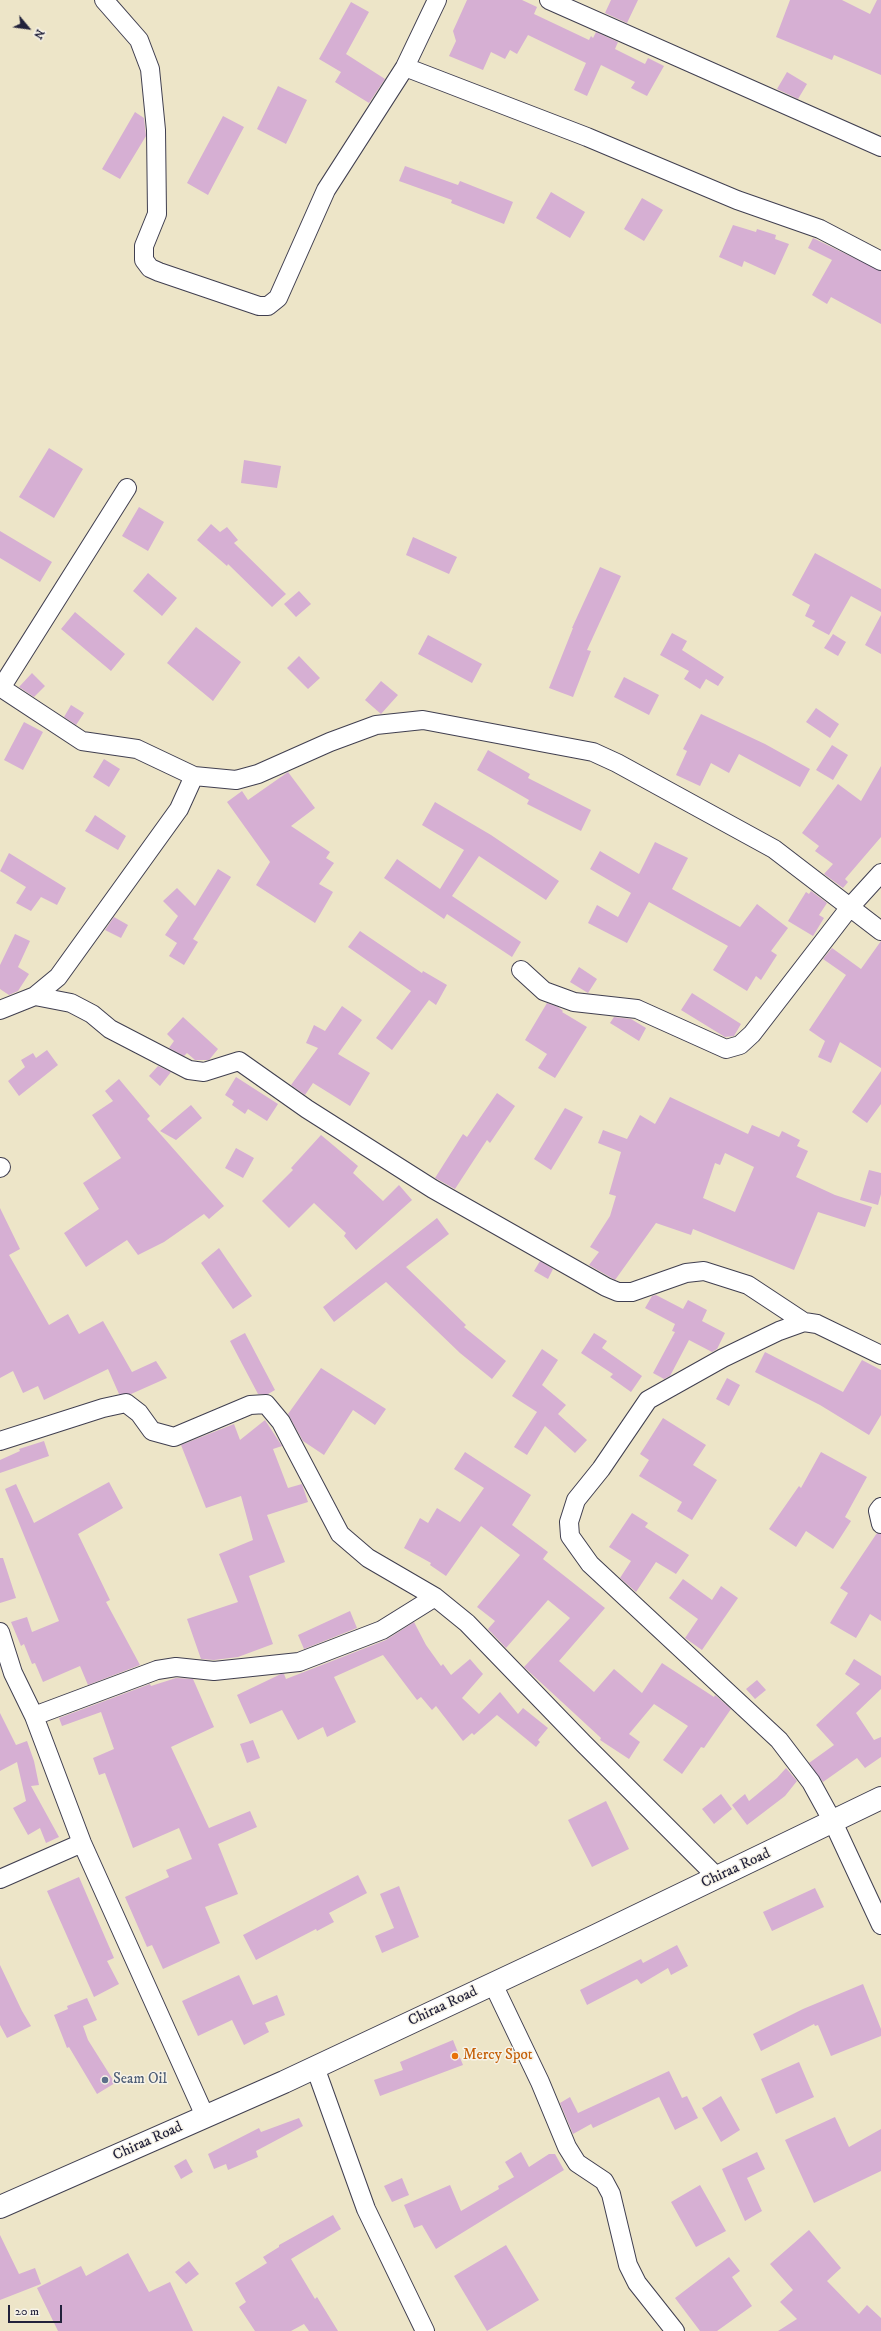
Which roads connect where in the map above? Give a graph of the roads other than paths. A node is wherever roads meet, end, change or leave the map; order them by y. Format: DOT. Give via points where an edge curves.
graph roads {
  1 [pos="104,0"];
  2 [pos="437,0"];
  3 [pos="548,0"];
  4 [pos="405,67"];
  5 [pos="881,147"];
  6 [pos="881,261"];
  7 [pos="127,488"];
  8 [pos="1,687"];
  9 [pos="194,776"];
  10 [pos="881,873"];
  11 [pos="850,907"];
  12 [pos="881,931"];
  13 [pos="521,970"];
  14 [pos="35,996"];
  15 [pos="0,1010"];
  16 [pos="804,1322"];
  17 [pos="881,1355"];
  18 [pos="0,1441"];
  19 [pos="881,1507"];
  20 [pos="881,1524"];
  21 [pos="435,1597"];
  22 [pos="0,1632"];
  23 [pos="6,1676"];
  24 [pos="34,1716"];
  25 [pos="881,1798"];
  26 [pos="833,1822"];
  27 [pos="82,1843"];
  28 [pos="718,1878"];
  29 [pos="0,1879"];
  30 [pos="881,1925"];
  31 [pos="493,1984"];
  32 [pos="315,2067"];
  33 [pos="205,2116"];
  34 [pos="0,2208"];
  35 [pos="425,2331"];
  36 [pos="675,2331"];
  1 -- 4 [label="street" via="139,40 150,69 156,130 157,214 144,246 144,260 150,268 159,272 259,306 268,306 278,298 326,190"];
  2 -- 4 [label="street"];
  3 -- 5 [label="street"];
  4 -- 6 [label="street" via="588,137 737,200 820,229"];
  7 -- 8 [label="street"];
  8 -- 9 [label="street" via="82,741 137,749"];
  9 -- 11 [label="street" via="236,780 258,774 376,725 423,720 593,752 618,763 774,849"];
  9 -- 14 [label="street" via="179,809 58,977"];
  10 -- 11 [label="street"];
  11 -- 12 [label="street"];
  11 -- 13 [label="street" via="752,1034 740,1045 726,1049 637,1009 574,1002 544,991"];
  14 -- 15 [label="street"];
  14 -- 16 [label="street" via="70,1004 92,1014 110,1029 189,1070 204,1072 239,1061 307,1109 433,1188 606,1287 618,1292 632,1292 686,1273 704,1271 748,1285"];
  16 -- 17 [label="street" via="817,1324"];
  16 -- 26 [label="street" via="723,1358 648,1400 602,1469 576,1500 569,1522 570,1536 590,1564 779,1740 811,1782"];
  18 -- 21 [label="street" via="126,1403 138,1412 152,1432 174,1437 250,1405 266,1404 281,1422 340,1534 368,1558"];
  19 -- 20 [label="street" via="878,1511"];
  21 -- 24 [label="street" via="382,1630 299,1662 214,1671 176,1668 157,1670"];
  21 -- 28 [label="street" via="467,1623"];
  22 -- 23 [label="street"];
  23 -- 24 [label="street"];
  24 -- 27 [label="street"];
  25 -- 26 [label="highway, Chiraa Road"];
  26 -- 28 [label="highway, Chiraa Road"];
  26 -- 30 [label="street"];
  27 -- 29 [label="street"];
  27 -- 33 [label="street"];
  28 -- 31 [label="highway, Chiraa Road"];
  31 -- 32 [label="highway, Chiraa Road"];
  31 -- 36 [label="street" via="540,2082 567,2147 576,2163 604,2181 611,2194 628,2265 637,2283"];
  32 -- 33 [label="highway, Chiraa Road"];
  32 -- 35 [label="street" via="366,2209"];
  33 -- 34 [label="highway, Chiraa Road"];
}
